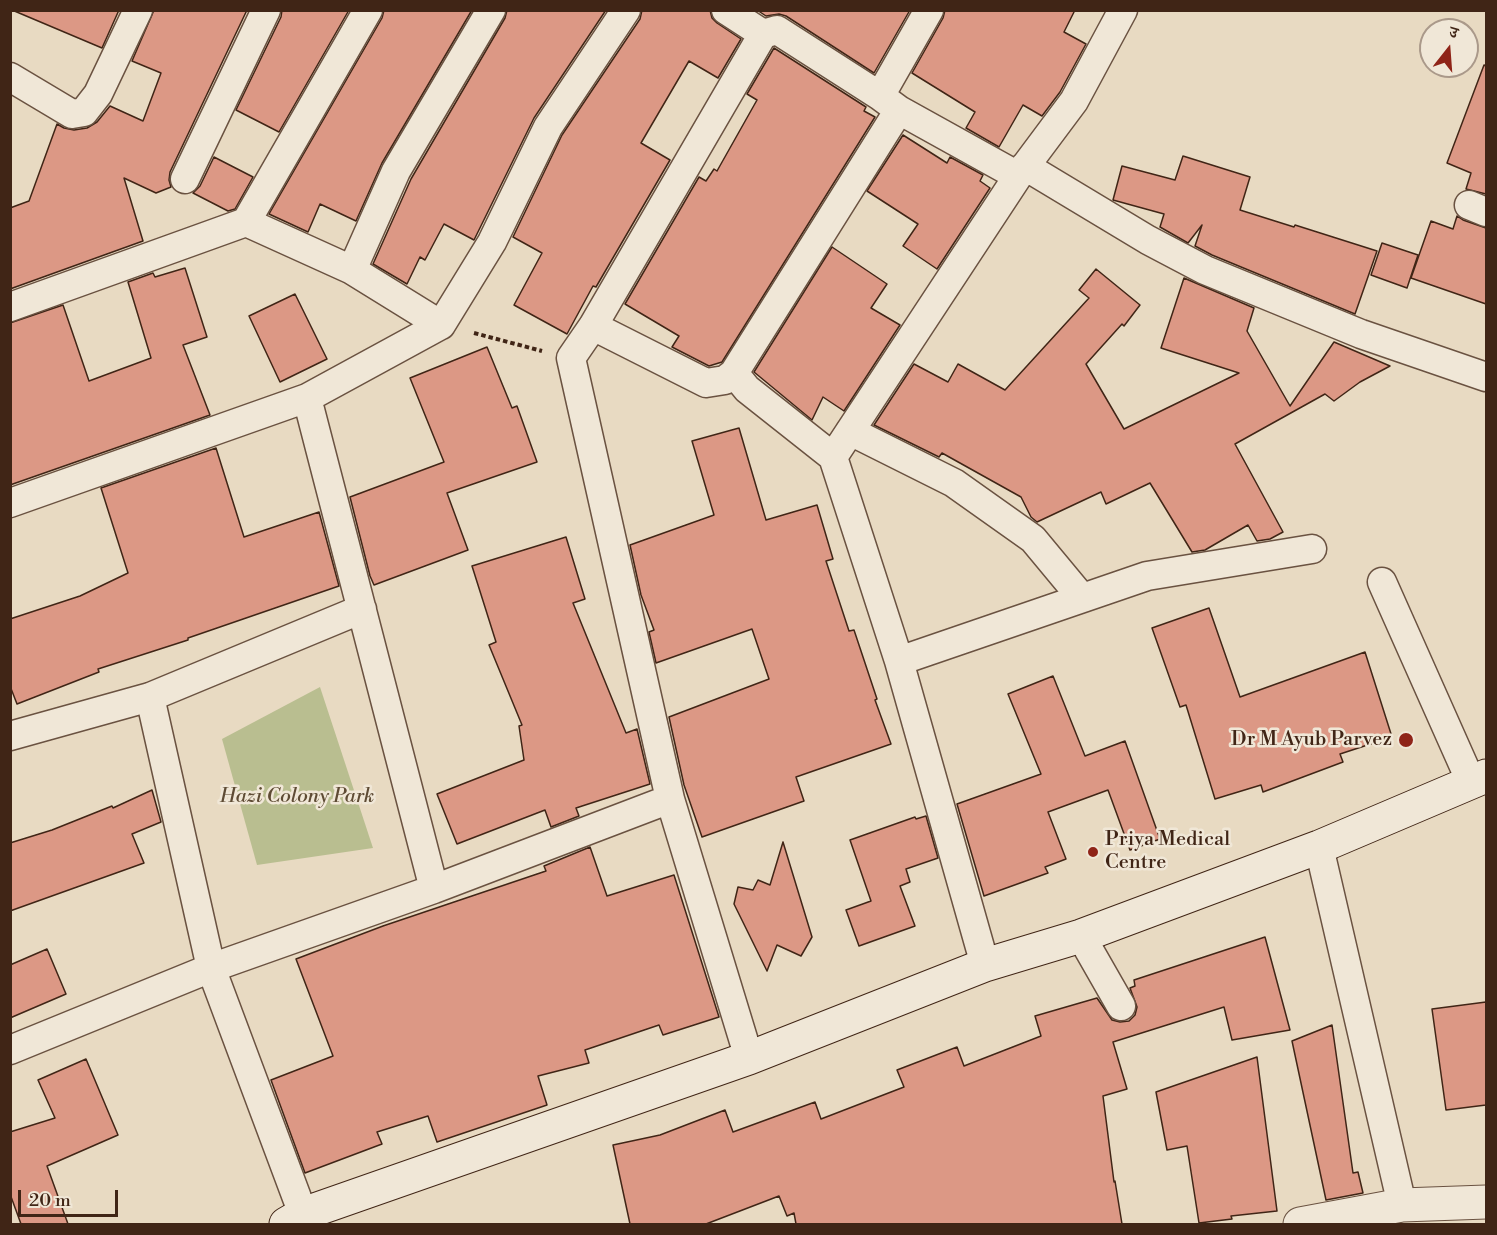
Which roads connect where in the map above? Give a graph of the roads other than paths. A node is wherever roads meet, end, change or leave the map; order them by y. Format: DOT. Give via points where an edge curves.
graph roads {
  1 [pos="138,10"];
  2 [pos="266,10"];
  3 [pos="368,10"];
  4 [pos="491,10"];
  5 [pos="626,10"];
  6 [pos="726,10"];
  7 [pos="929,10"];
  8 [pos="1123,10"];
  9 [pos="776,25"];
  10 [pos="10,78"];
  11 [pos="890,103"];
  12 [pos="1021,171"];
  13 [pos="185,178"];
  14 [pos="246,222"];
  15 [pos="352,270"];
  16 [pos="10,307"];
  17 [pos="441,325"];
  18 [pos="593,326"];
  19 [pos="734,374"];
  20 [pos="1486,377"];
  21 [pos="308,398"];
  22 [pos="850,431"];
  23 [pos="833,457"];
  24 [pos="10,503"];
  25 [pos="1312,549"];
  26 [pos="1382,582"];
  27 [pos="1082,598"];
  28 [pos="362,609"];
  29 [pos="899,661"];
  30 [pos="150,697"];
  31 [pos="10,736"];
  32 [pos="1479,779"];
  33 [pos="670,799"];
  34 [pos="1319,847"];
  35 [pos="434,889"];
  36 [pos="1081,936"];
  37 [pos="985,965"];
  38 [pos="211,968"];
  39 [pos="1121,1006"];
  40 [pos="10,1050"];
  41 [pos="749,1058"];
  42 [pos="1402,1204"];
  43 [pos="1463,1210"];
  44 [pos="295,1219"];
  45 [pos="1300,1224"];
  1 -- 10 [label="street" via="98,94 84,112 72,114"];
  2 -- 13 [label="street"];
  3 -- 14 [label="street"];
  4 -- 15 [label="street" via="396,171"];
  5 -- 17 [label="street" via="548,127 492,242"];
  6 -- 9 [label="street"];
  7 -- 11 [label="street"];
  8 -- 12 [label="street" via="1074,100"];
  9 -- 11 [label="street"];
  9 -- 18 [label="street"];
  11 -- 12 [label="street"];
  11 -- 19 [label="street"];
  12 -- 20 [label="street" via="1204,270 1361,334"];
  12 -- 22 [label="street"];
  14 -- 15 [label="street"];
  14 -- 16 [label="street"];
  15 -- 17 [label="street"];
  17 -- 21 [label="street"];
  18 -- 19 [label="street" via="706,383"];
  18 -- 33 [label="street" via="571,358"];
  19 -- 23 [label="street" via="747,389"];
  21 -- 24 [label="street"];
  21 -- 28 [label="street"];
  22 -- 23 [label="street"];
  22 -- 27 [label="street" via="954,483 1033,539"];
  23 -- 29 [label="street"];
  25 -- 27 [label="street" via="1147,576"];
  26 -- 32 [label="street"];
  27 -- 29 [label="street"];
  28 -- 30 [label="street"];
  28 -- 35 [label="street"];
  29 -- 37 [label="street"];
  30 -- 31 [label="street"];
  30 -- 38 [label="street"];
  32 -- 34 [label="main road"];
  33 -- 35 [label="street"];
  33 -- 41 [label="street"];
  34 -- 36 [label="main road"];
  34 -- 42 [label="street"];
  35 -- 38 [label="street"];
  36 -- 37 [label="main road"];
  36 -- 39 [label="street"];
  37 -- 41 [label="main road"];
  38 -- 40 [label="street"];
  38 -- 44 [label="street"];
  41 -- 44 [label="main road"];
  42 -- 43 [label="main road"];
  42 -- 45 [label="main road"];
}
